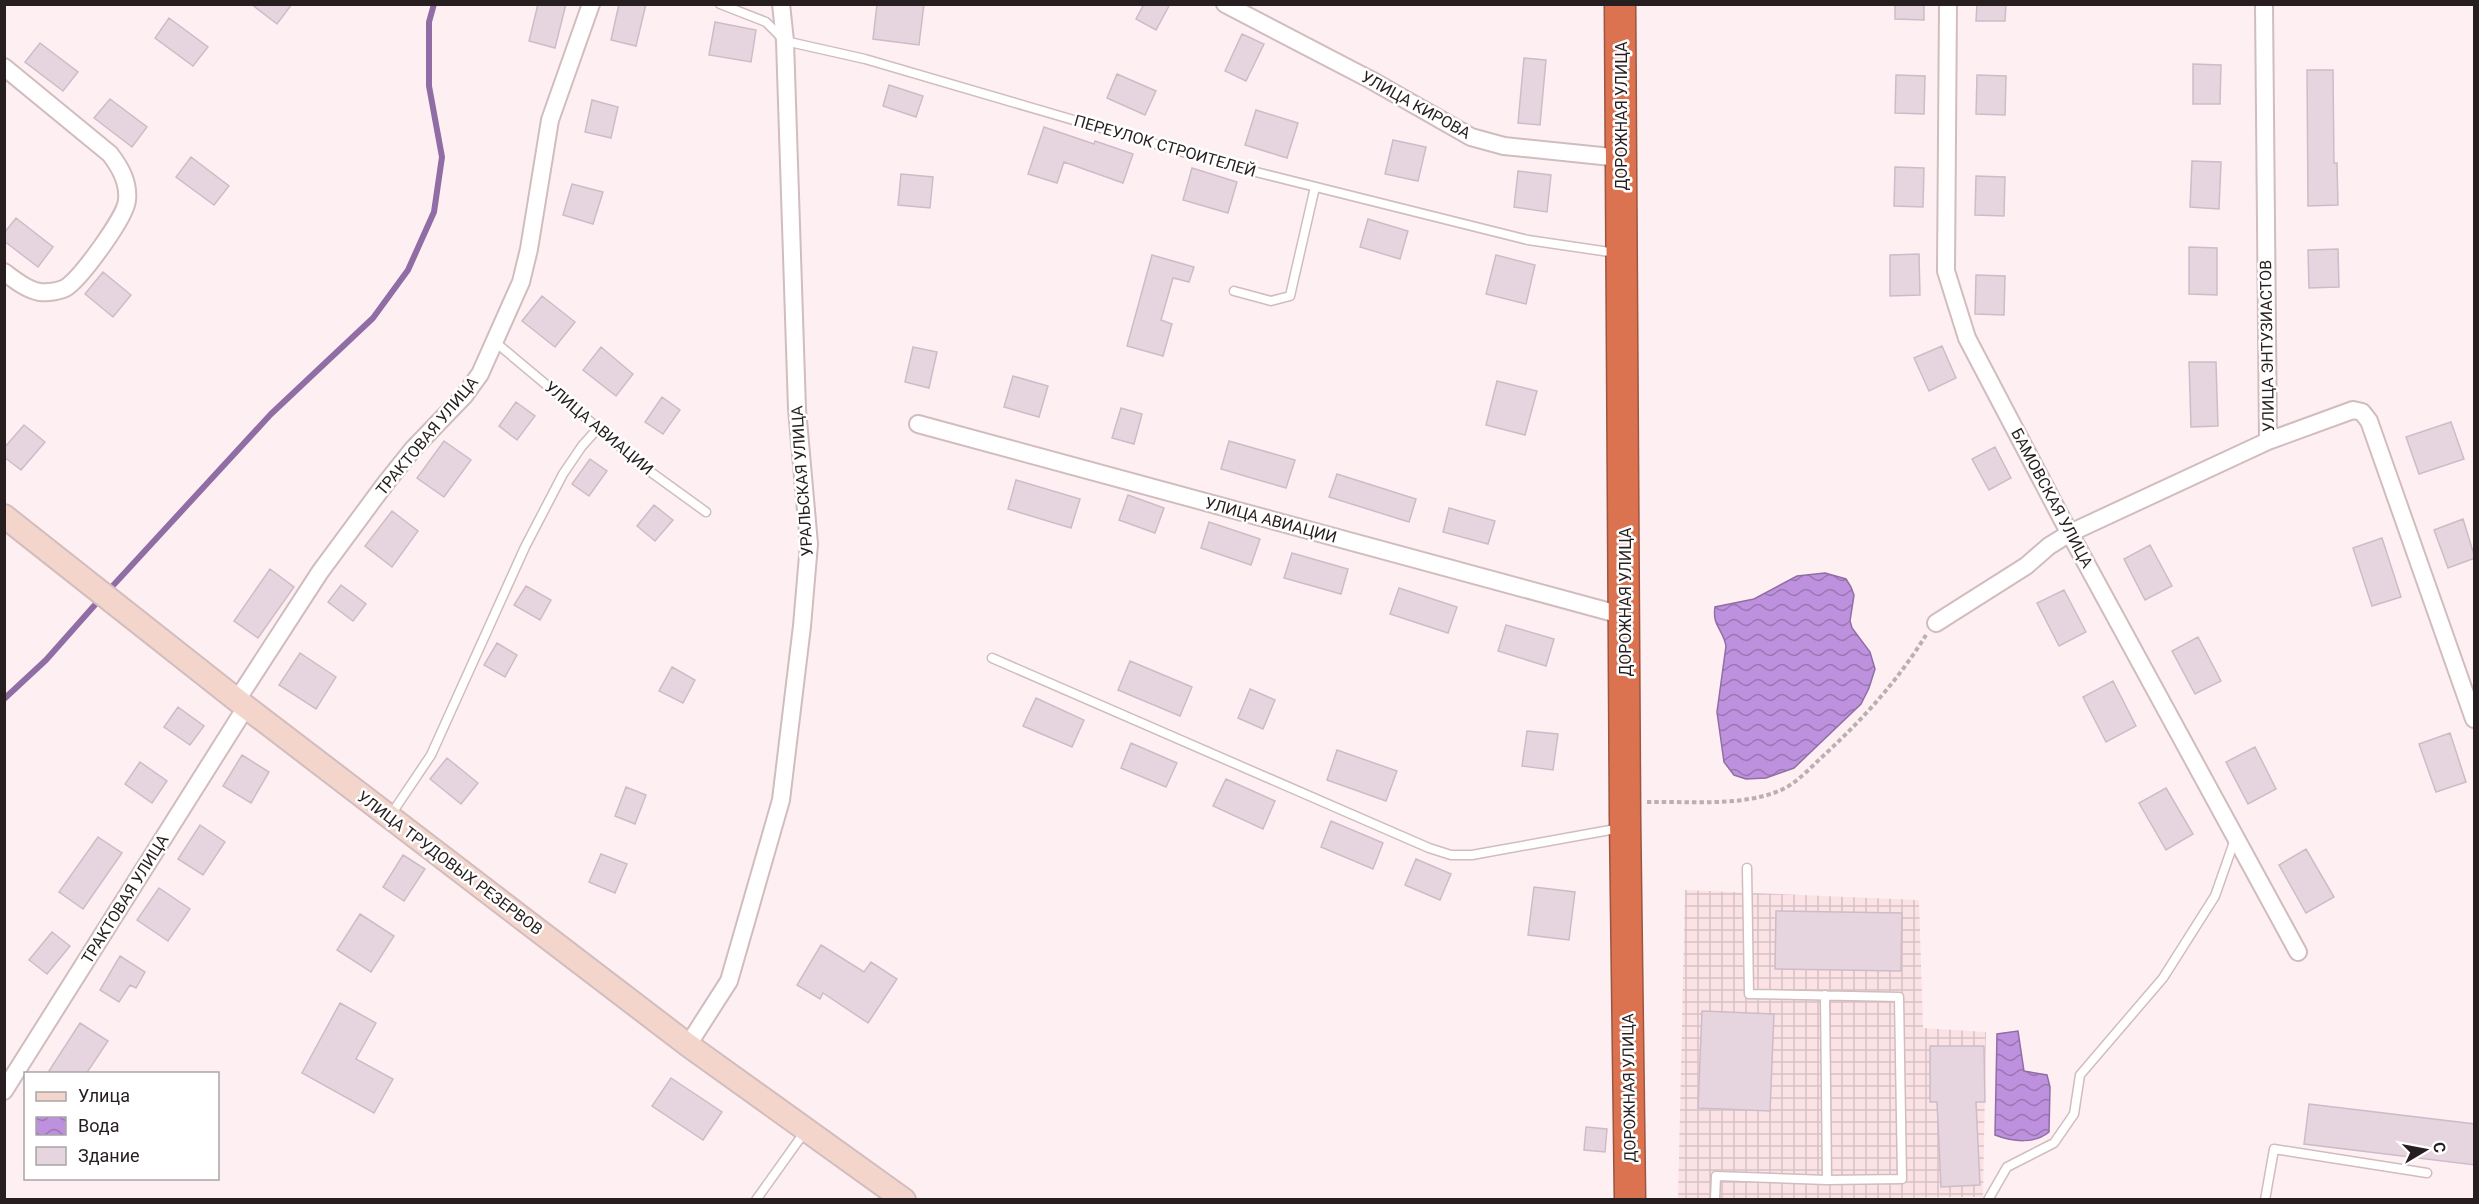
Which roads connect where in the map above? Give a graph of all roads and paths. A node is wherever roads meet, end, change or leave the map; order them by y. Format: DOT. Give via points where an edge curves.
graph roads {
  1 [pos="591,4"];
  2 [pos="720,4"];
  3 [pos="782,4"];
  4 [pos="1225,4"];
  5 [pos="1620,4"];
  6 [pos="1948,4"];
  7 [pos="2264,4"];
  8 [pos="785,40"];
  9 [pos="4,68"];
  10 [pos="1621,158"];
  11 [pos="1315,187"];
  12 [pos="1622,254"];
  13 [pos="4,272"];
  14 [pos="1234,291"];
  15 [pos="494,341"];
  16 [pos="918,424"];
  17 [pos="599,427"];
  18 [pos="2268,441"];
  19 [pos="706,512"];
  20 [pos="4,516"];
  21 [pos="2070,533"];
  22 [pos="1625,616"];
  23 [pos="1936,623"];
  24 [pos="992,658"];
  25 [pos="241,703"];
  26 [pos="2475,719"];
  27 [pos="1625,815"];
  28 [pos="390,817"];
  29 [pos="2236,836"];
  30 [pos="1747,868"];
  31 [pos="2298,952"];
  32 [pos="1825,995"];
  33 [pos="688,1045"];
  34 [pos="4,1091"];
  35 [pos="806,1130"];
  36 [pos="2427,1173"];
  37 [pos="1827,1180"];
  38 [pos="756,1200"];
  39 [pos="904,1200"];
  40 [pos="1630,1200"];
  41 [pos="1714,1200"];
  42 [pos="1988,1200"];
  43 [pos="2265,1200"];
  1 -- 15 [label="street, ТРАКТОВАЯ УЛИЦА" via="550,120 521,282"];
  2 -- 8 [label="lane, ПЕРЕУЛОК СТРОИТЕЛЕЙ" via="766,22"];
  3 -- 8 [label="street, УРАЛЬСКАЯ УЛИЦА"];
  4 -- 10 [label="street, УЛИЦА КИРОВА" via="1471,137 1504,146"];
  5 -- 10 [label="highway, ДОРОЖНАЯ УЛИЦА"];
  6 -- 21 [label="street, БАМОВСКАЯ УЛИЦА" via="1946,271 1967,338"];
  7 -- 18 [label="street, УЛИЦА ЭНТУЗИАСТОВ"];
  8 -- 11 [label="lane, ПЕРЕУЛОК СТРОИТЕЛЕЙ" via="865,59"];
  8 -- 33 [label="street, УРАЛЬСКАЯ УЛИЦА" via="797,409 809,544 802,626 781,800 729,981"];
  9 -- 13 [label="street" via="110,154 121,168 127,189 124,214 67,287 53,292 32,290"];
  10 -- 12 [label="highway, ДОРОЖНАЯ УЛИЦА"];
  11 -- 12 [label="lane, ПЕРЕУЛОК СТРОИТЕЛЕЙ" via="1528,240"];
  11 -- 14 [label="lane" via="1290,296 1271,301"];
  12 -- 22 [label="highway, ДОРОЖНАЯ УЛИЦА"];
  15 -- 17 [label="lane, УЛИЦА АВИАЦИИ"];
  15 -- 25 [label="street, ТРАКТОВАЯ УЛИЦА" via="480,374 465,396 413,449 320,572"];
  16 -- 22 [label="street, УЛИЦА АВИАЦИИ"];
  17 -- 19 [label="lane, УЛИЦА АВИАЦИИ" via="648,470"];
  17 -- 28 [label="lane" via="563,474 525,547 431,755"];
  18 -- 21 [label="street"];
  18 -- 26 [label="street, УЛИЦА ЭНТУЗИАСТОВ" via="2354,410 2362,412 2369,421"];
  20 -- 25 [label="main road, УЛИЦА ТРУДОВЫХ РЕЗЕРВОВ"];
  21 -- 23 [label="street"];
  21 -- 29 [label="street, БАМОВСКАЯ УЛИЦА"];
  22 -- 27 [label="highway, ДОРОЖНАЯ УЛИЦА"];
  23 -- 27 [label="path" via="1889,690 1841,740 1787,787 1764,796"];
  24 -- 27 [label="lane" via="1451,855 1494,852"];
  25 -- 28 [label="main road, УЛИЦА ТРУДОВЫХ РЕЗЕРВОВ"];
  25 -- 34 [label="street, ТРАКТОВАЯ УЛИЦА"];
  27 -- 40 [label="highway, ДОРОЖНАЯ УЛИЦА"];
  28 -- 33 [label="main road, УЛИЦА ТРУДОВЫХ РЕЗЕРВОВ"];
  29 -- 31 [label="street, БАМОВСКАЯ УЛИЦА"];
  29 -- 42 [label="lane" via="2215,896 2163,978 2080,1075 2074,1114 2054,1143 2007,1167"];
  30 -- 32 [label="lane" via="1749,993"];
  32 -- 37 [label="lane"];
  32 -- 37 [label="lane" via="1899,997 1902,1179"];
  33 -- 35 [label="main road, УЛИЦА ТРУДОВЫХ РЕЗЕРВОВ"];
  35 -- 38 [label="lane"];
  35 -- 39 [label="main road, УЛИЦА ТРУДОВЫХ РЕЗЕРВОВ"];
  36 -- 43 [label="lane" via="2274,1149"];
  37 -- 41 [label="lane" via="1716,1176"];
}
